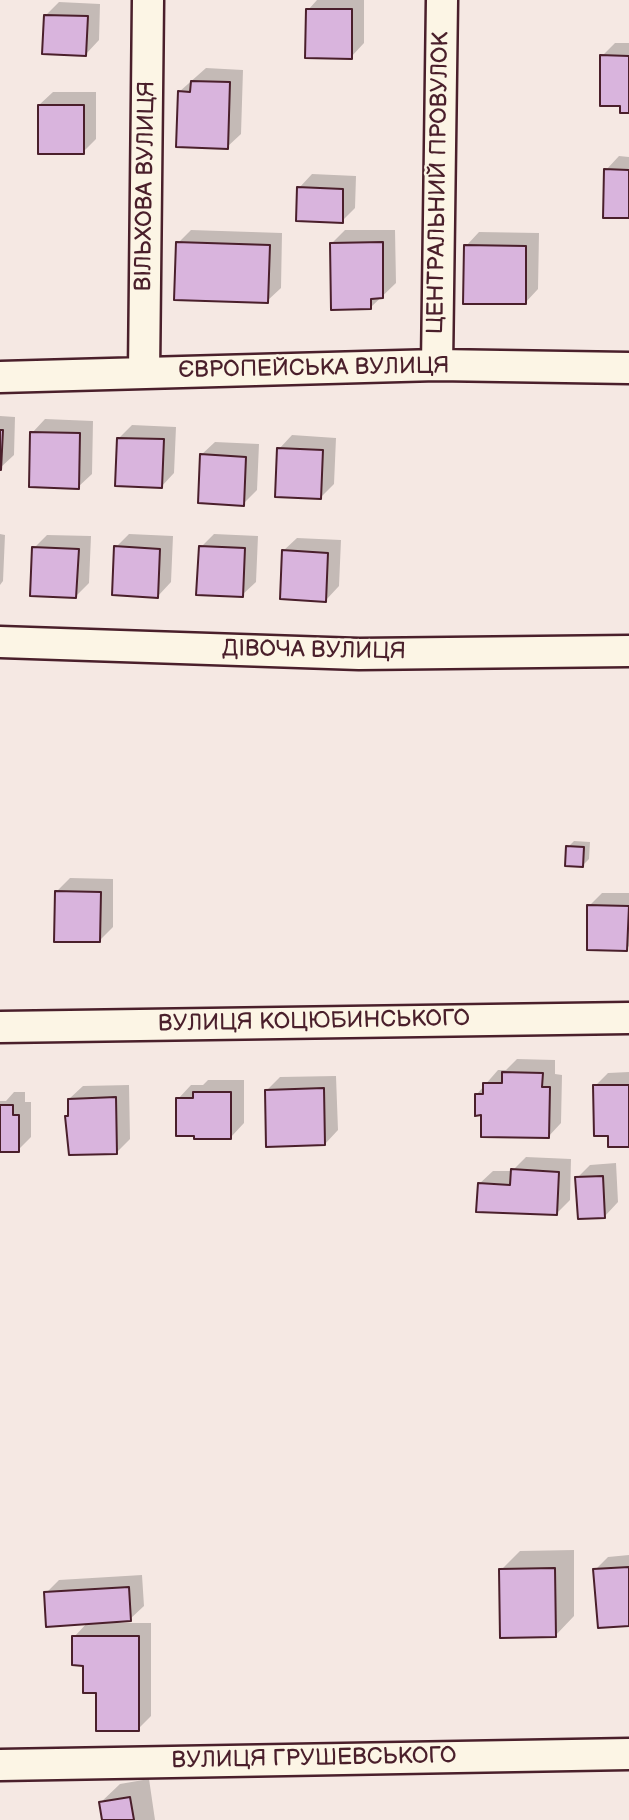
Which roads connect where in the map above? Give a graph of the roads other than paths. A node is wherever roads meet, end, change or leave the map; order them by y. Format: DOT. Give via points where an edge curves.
graph roads {
  1 [pos="148,0"];
  2 [pos="442,0"];
  3 [pos="437,365"];
  4 [pos="629,369"];
  5 [pos="144,372"];
  6 [pos="0,376"];
  7 [pos="0,642"];
  8 [pos="629,651"];
  9 [pos="629,1018"];
  10 [pos="0,1027"];
  11 [pos="629,1754"];
  12 [pos="0,1765"];
  1 -- 5 [label="street, ВІЛЬХОВА ВУЛИЦЯ"];
  2 -- 3 [label="street, ЦЕНТРАЛЬНИЙ ПРОВУЛОК"];
  3 -- 4 [label="street, ЄВРОПЕЙСЬКА ВУЛИЦЯ"];
  3 -- 5 [label="street, ЄВРОПЕЙСЬКА ВУЛИЦЯ"];
  5 -- 6 [label="street, ЄВРОПЕЙСЬКА ВУЛИЦЯ"];
  7 -- 8 [label="street, ДІВОЧА ВУЛИЦЯ" via="359,654"];
  9 -- 10 [label="street, ВУЛИЦЯ КОЦЮБИНСЬКОГО"];
  11 -- 12 [label="street, ВУЛИЦЯ ГРУШЕВСЬКОГО"];
}
